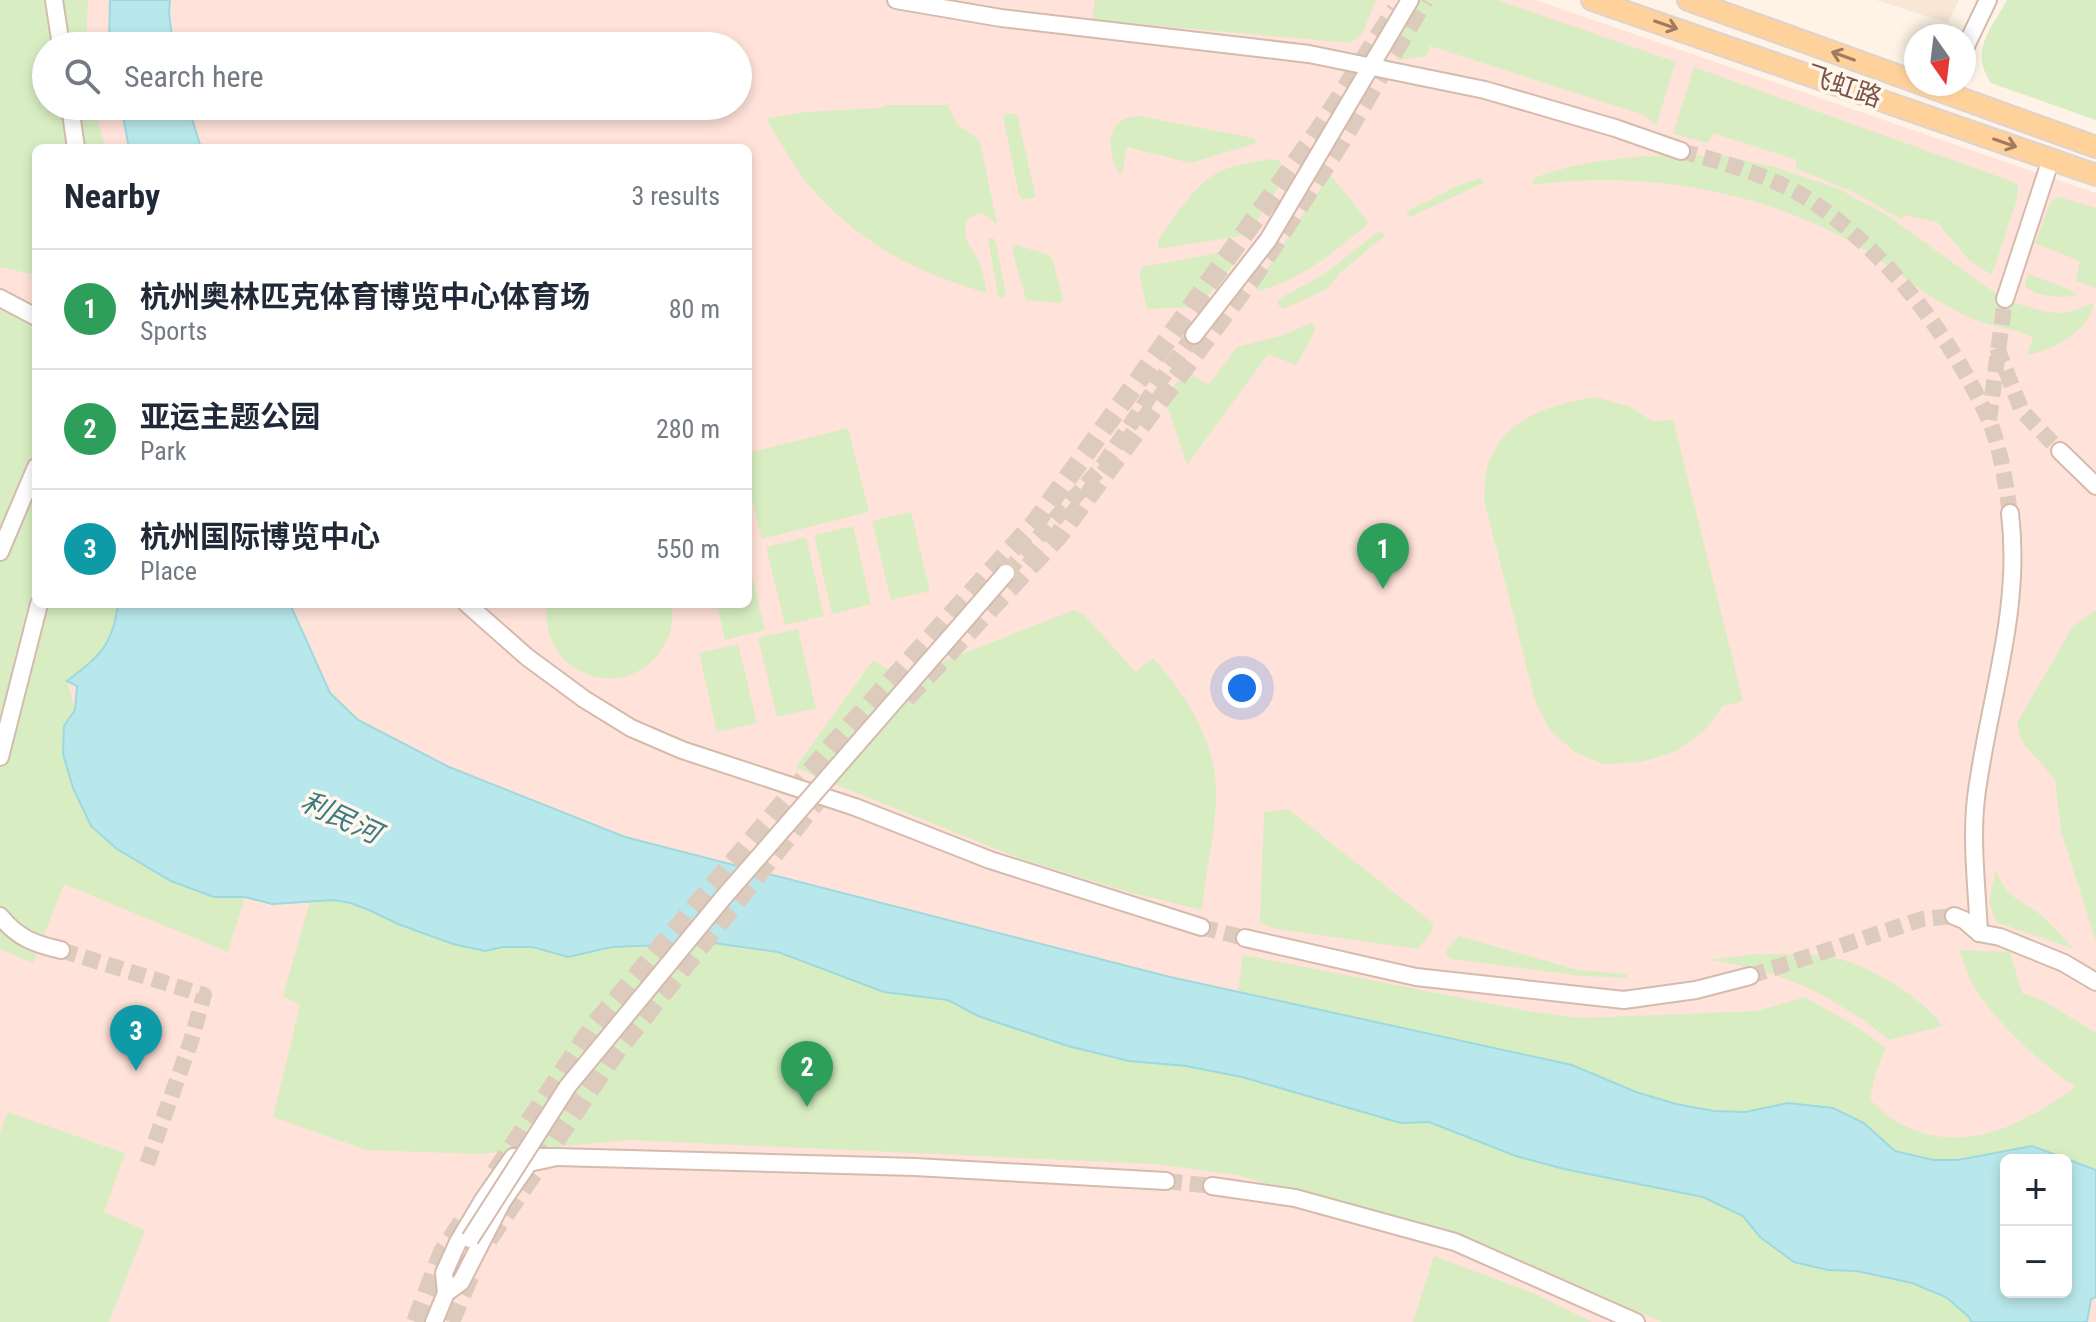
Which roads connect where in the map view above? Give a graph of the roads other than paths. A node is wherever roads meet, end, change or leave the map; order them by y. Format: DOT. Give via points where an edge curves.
graph roads {
  1 [pos="54,0"];
  2 [pos="896,0"];
  3 [pos="1410,0"];
  4 [pos="1592,0"];
  5 [pos="1688,0"];
  6 [pos="1988,0"];
  7 [pos="1976,25"];
  8 [pos="59,32"];
  9 [pos="1371,67"];
  10 [pos="1904,78"];
  11 [pos="1942,96"];
  12 [pos="1966,96"];
  13 [pos="1932,117"];
  14 [pos="72,120"];
  15 [pos="75,144"];
  16 [pos="2096,147"];
  17 [pos="1681,151"];
  18 [pos="2051,159"];
  19 [pos="2096,175"];
  20 [pos="0,298"];
  21 [pos="2005,299"];
  22 [pos="32,315"];
  23 [pos="1194,335"];
  24 [pos="2060,451"];
  25 [pos="32,476"];
  26 [pos="2096,486"];
  27 [pos="2010,513"];
  28 [pos="0,552"];
  29 [pos="1006,573"];
  30 [pos="38,608"];
  31 [pos="472,608"];
  32 [pos="0,757"];
  33 [pos="0,916"];
  34 [pos="1954,916"];
  35 [pos="1201,927"];
  36 [pos="1979,933"];
  37 [pos="1245,938"];
  38 [pos="61,950"];
  39 [pos="1750,976"];
  40 [pos="2096,982"];
  41 [pos="1166,1181"];
  42 [pos="1212,1186"];
  43 [pos="470,1239"];
  44 [pos="434,1322"];
  45 [pos="1636,1322"];
  1 -- 8 [label="street"];
  2 -- 9 [label="street" via="1001,18 1309,54"];
  3 -- 9 [label="street"];
  4 -- 13 [label="main road, 飞虹路, one-way"];
  10 -- 5 [label="main road, 飞虹路, one-way"];
  6 -- 7 [label="street"];
  9 -- 17 [label="street" via="1485,90"];
  9 -- 23 [label="street" via="1268,240"];
  11 -- 13 [label="street"];
  12 -- 16 [label="main road, 飞虹路"];
  13 -- 18 [label="main road, 飞虹路, one-way"];
  14 -- 15 [label="street"];
  18 -- 19 [label="main road, 飞虹路"];
  18 -- 21 [label="street"];
  20 -- 22 [label="street"];
  24 -- 26 [label="street"];
  25 -- 28 [label="street"];
  27 -- 36 [label="street" via="2012,598 1976,799"];
  29 -- 43 [label="street, bridge" via="723,898 568,1086"];
  30 -- 32 [label="street"];
  31 -- 35 [label="street" via="527,657 631,728 990,860"];
  33 -- 38 [label="street" via="34,944"];
  34 -- 36 [label="street"];
  36 -- 40 [label="street" via="2064,963"];
  37 -- 39 [label="street" via="1416,977 1624,1000"];
  41 -- 44 [label="street" via="915,1167 557,1157 529,1163 502,1202 461,1282 446,1293"];
  42 -- 45 [label="street" via="1295,1198 1455,1242"];
}
